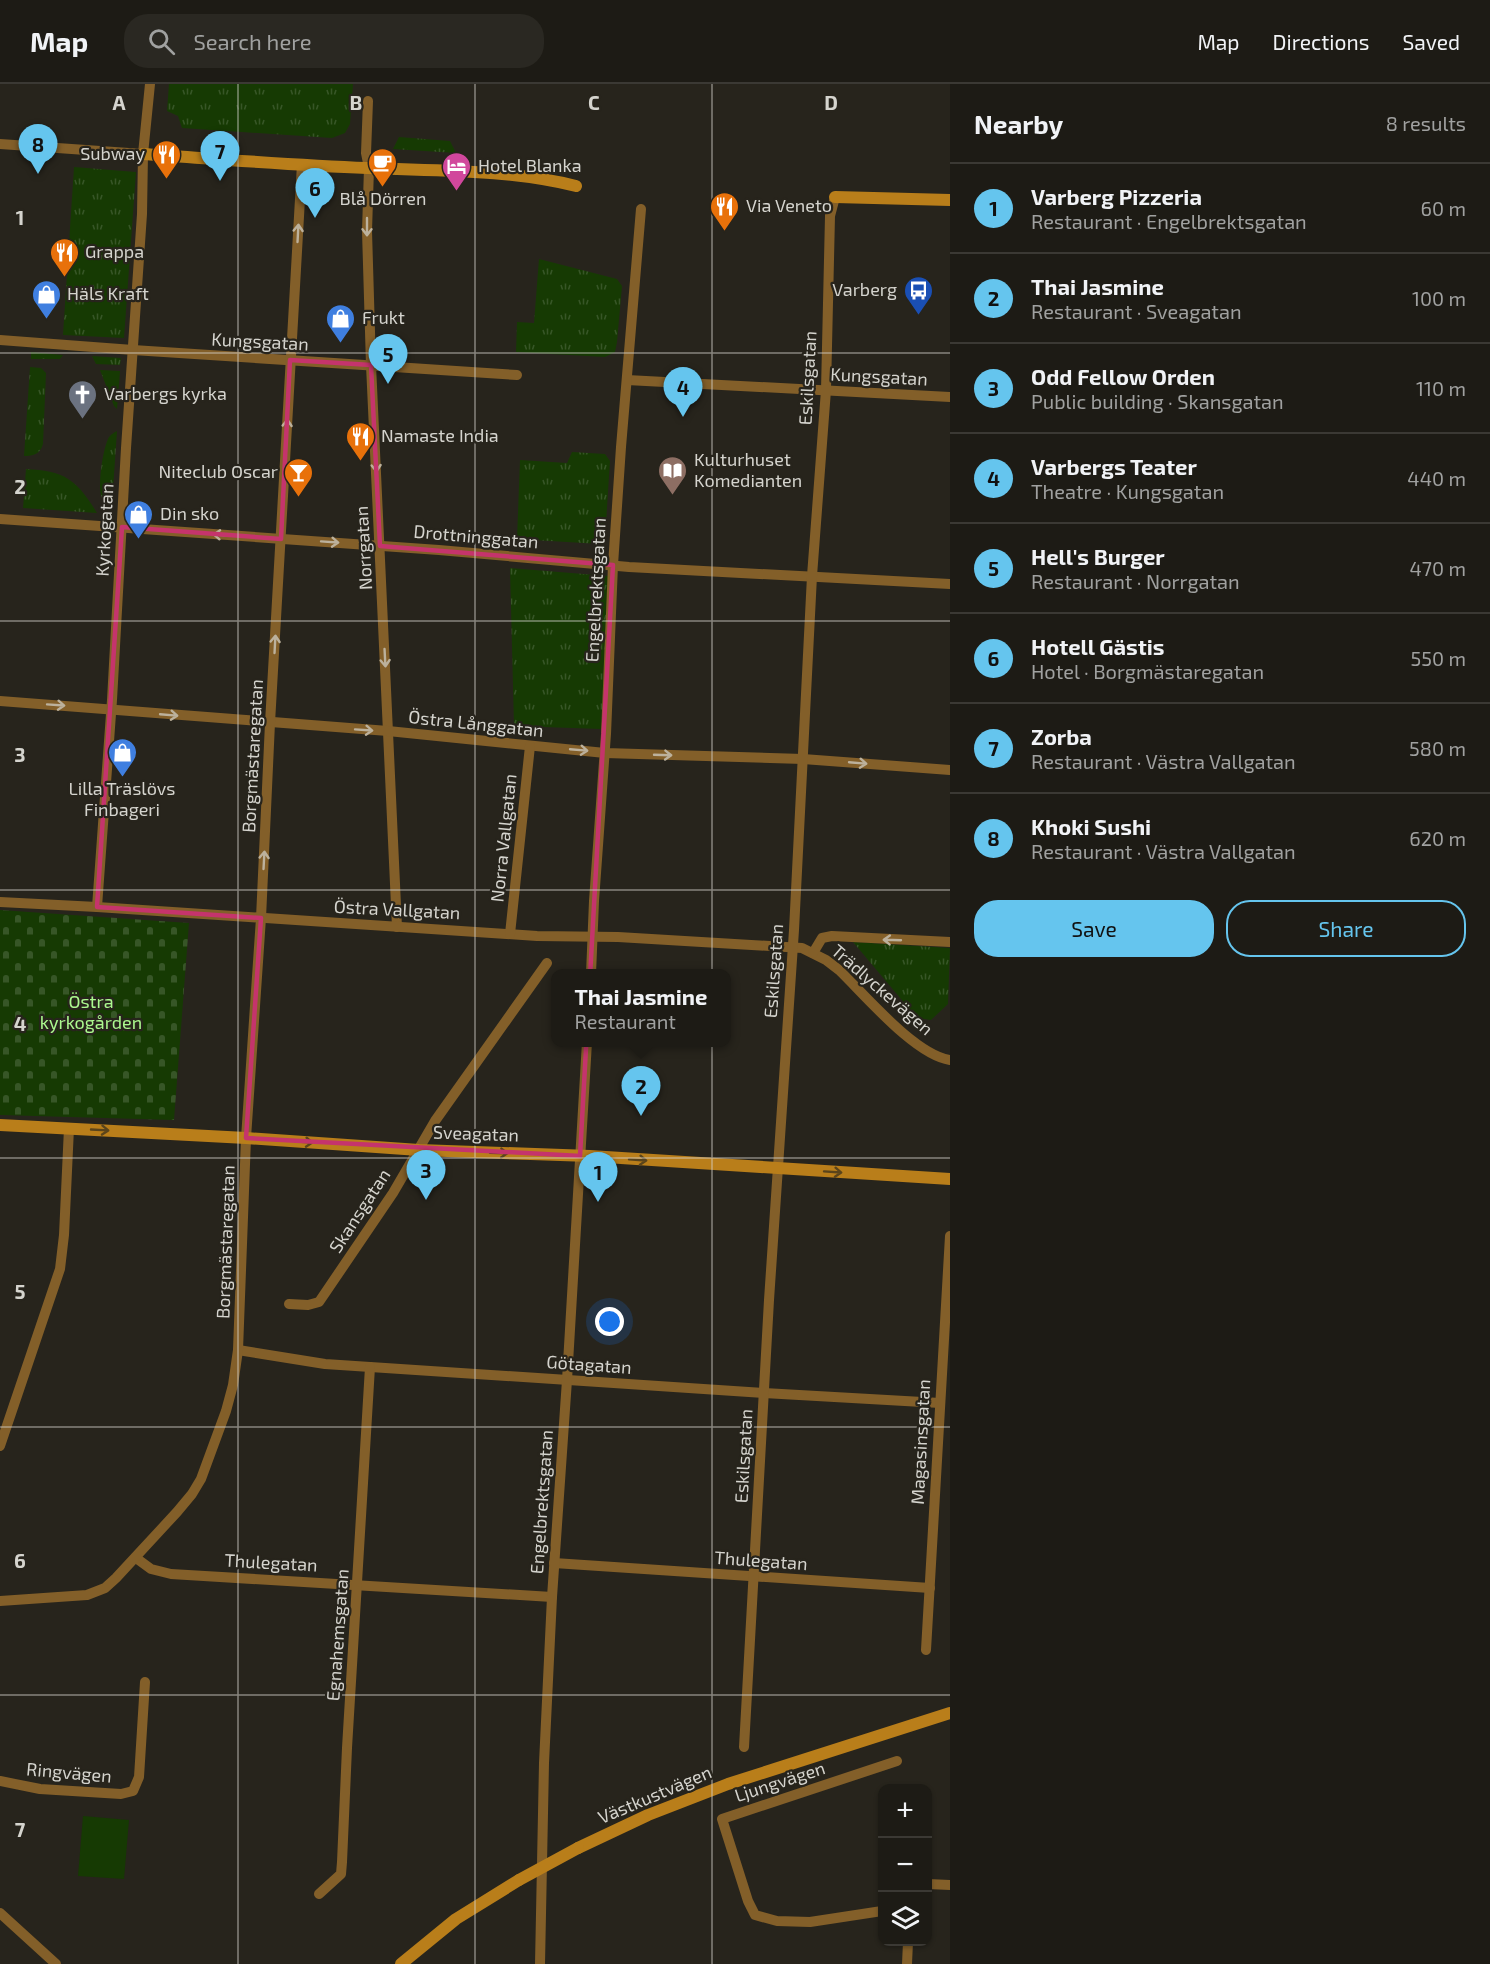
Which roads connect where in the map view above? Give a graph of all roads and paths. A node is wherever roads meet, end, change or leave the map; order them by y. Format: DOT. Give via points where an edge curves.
graph roads {
  1 [pos="150,84"];
  2 [pos="368,101"];
  3 [pos="0,144"];
  4 [pos="143,154"];
  5 [pos="302,164"];
  6 [pos="369,168"];
  7 [pos="576,186"];
  8 [pos="835,197"];
  9 [pos="950,200"];
  10 [pos="641,209"];
  11 [pos="0,340"];
  12 [pos="133,351"];
  13 [pos="290,360"];
  14 [pos="371,365"];
  15 [pos="517,375"];
  16 [pos="627,380"];
  17 [pos="826,390"];
  18 [pos="950,397"];
  19 [pos="0,519"];
  20 [pos="122,527"];
  21 [pos="280,539"];
  22 [pos="380,546"];
  23 [pos="613,565"];
  24 [pos="812,576"];
  25 [pos="950,584"];
  26 [pos="0,701"];
  27 [pos="111,710"];
  28 [pos="270,723"];
  29 [pos="388,731"];
  30 [pos="530,746"];
  31 [pos="605,753"];
  32 [pos="802,759"];
  33 [pos="950,770"];
  34 [pos="0,902"];
  35 [pos="97,907"];
  36 [pos="261,918"];
  37 [pos="397,927"];
  38 [pos="510,934"];
  39 [pos="593,937"];
  40 [pos="950,942"];
  41 [pos="793,947"];
  42 [pos="813,953"];
  43 [pos="547,963"];
  44 [pos="591,969"];
  45 [pos="587,1047"];
  46 [pos="950,1060"];
  47 [pos="0,1125"];
  48 [pos="69,1128"];
  49 [pos="246,1138"];
  50 [pos="419,1150"];
  51 [pos="580,1156"];
  52 [pos="777,1168"];
  53 [pos="950,1179"];
  54 [pos="950,1236"];
  55 [pos="289,1304"];
  56 [pos="238,1350"];
  57 [pos="370,1367"];
  58 [pos="567,1380"];
  59 [pos="764,1394"];
  60 [pos="940,1403"];
  61 [pos="0,1446"];
  62 [pos="136,1558"];
  63 [pos="554,1563"];
  64 [pos="754,1577"];
  65 [pos="357,1585"];
  66 [pos="930,1588"];
  67 [pos="552,1597"];
  68 [pos="0,1601"];
  69 [pos="926,1650"];
  70 [pos="145,1682"];
  71 [pos="950,1713"];
  72 [pos="744,1747"];
  73 [pos="897,1761"];
  74 [pos="0,1781"];
  75 [pos="932,1884"];
  76 [pos="950,1885"];
  77 [pos="319,1894"];
  78 [pos="878,1912"];
  79 [pos="0,1913"];
  80 [pos="908,1946"];
  81 [pos="56,1964"];
  82 [pos="401,1964"];
  83 [pos="540,1964"];
  84 [pos="907,1964"];
  1 -- 4 [label="street, Kyrkogatan"];
  2 -- 6 [label="street, Norrgatan"];
  3 -- 4 [label="street"];
  4 -- 5 [label="street"];
  4 -- 12 [label="street, Kyrkogatan"];
  5 -- 6 [label="street"];
  13 -- 5 [label="street, Borgmästaregatan, one-way"];
  6 -- 7 [label="street" via="501,174"];
  6 -- 14 [label="street, Norrgatan, one-way"];
  8 -- 9 [label="street"];
  8 -- 17 [label="street, Eskilsgatan" via="830,216"];
  10 -- 16 [label="street, Engelbrektsgatan"];
  11 -- 12 [label="street, Kungsgatan"];
  12 -- 13 [label="street, Kungsgatan"];
  12 -- 20 [label="street, Kyrkogatan"];
  13 -- 14 [label="street, Kungsgatan"];
  21 -- 13 [label="street, Borgmästaregatan, one-way"];
  14 -- 15 [label="street, Kungsgatan"];
  14 -- 22 [label="street, Norrgatan, one-way"];
  16 -- 17 [label="street, Kungsgatan"];
  16 -- 23 [label="street, Engelbrektsgatan"];
  17 -- 18 [label="street, Kungsgatan"];
  17 -- 24 [label="street, Eskilsgatan"];
  19 -- 20 [label="street, Drottninggatan"];
  21 -- 20 [label="street, Drottninggatan, one-way"];
  20 -- 27 [label="street, Kyrkogatan"];
  21 -- 22 [label="street, Drottninggatan, one-way"];
  28 -- 21 [label="street, Borgmästaregatan, one-way"];
  22 -- 23 [label="street, Drottninggatan"];
  22 -- 29 [label="street, Norrgatan, one-way"];
  23 -- 24 [label="street, Drottninggatan"];
  23 -- 31 [label="street, Engelbrektsgatan"];
  24 -- 25 [label="street, Drottninggatan"];
  24 -- 32 [label="street, Eskilsgatan"];
  26 -- 27 [label="street, Östra Långgatan, one-way"];
  27 -- 28 [label="street, Östra Långgatan, one-way"];
  27 -- 35 [label="street, Kyrkogatan"];
  28 -- 29 [label="street, Östra Långgatan, one-way"];
  36 -- 28 [label="street, Borgmästaregatan, one-way"];
  29 -- 30 [label="street, Östra Långgatan"];
  29 -- 37 [label="street, Norrgatan"];
  30 -- 31 [label="street, Östra Långgatan, one-way"];
  30 -- 38 [label="street, Norra Vallgatan"];
  31 -- 32 [label="street, Östra Långgatan, one-way"];
  31 -- 39 [label="street, Engelbrektsgatan"];
  32 -- 33 [label="street, Östra Långgatan, one-way"];
  32 -- 41 [label="street, Eskilsgatan"];
  34 -- 35 [label="street, Östra Vallgatan"];
  35 -- 36 [label="street, Östra Vallgatan"];
  36 -- 37 [label="street, Östra Vallgatan"];
  36 -- 49 [label="street, Borgmästaregatan"];
  37 -- 38 [label="street, Östra Vallgatan"];
  38 -- 39 [label="street, Östra Vallgatan"];
  39 -- 41 [label="street, Östra Vallgatan"];
  39 -- 44 [label="street, Engelbrektsgatan"];
  40 -- 42 [label="street, one-way" via="832,936 822,938"];
  41 -- 42 [label="street, Trädlyckevägen"];
  41 -- 52 [label="street, Eskilsgatan"];
  42 -- 46 [label="street, Trädlyckevägen" via="838,970 914,1042"];
  43 -- 50 [label="street, Skansgatan" via="453,1095"];
  45 -- 51 [label="street, Engelbrektsgatan"];
  47 -- 48 [label="street, Sveagatan"];
  48 -- 49 [label="street, Sveagatan, one-way"];
  48 -- 61 [label="street" via="60,1269"];
  49 -- 50 [label="street, Sveagatan, one-way"];
  49 -- 56 [label="street, Borgmästaregatan"];
  50 -- 51 [label="street, Sveagatan, one-way"];
  50 -- 55 [label="street, Skansgatan" via="319,1302"];
  51 -- 52 [label="street, Sveagatan, one-way"];
  51 -- 58 [label="street, Engelbrektsgatan"];
  52 -- 53 [label="street, Sveagatan, one-way"];
  52 -- 59 [label="street, Eskilsgatan"];
  54 -- 60 [label="street, Magasinsgatan"];
  56 -- 57 [label="street, Götagatan"];
  56 -- 62 [label="street" via="226,1411 201,1479"];
  57 -- 58 [label="street, Götagatan"];
  57 -- 65 [label="street, Egnahemsgatan"];
  58 -- 59 [label="street, Götagatan"];
  58 -- 63 [label="street, Engelbrektsgatan"];
  59 -- 60 [label="street, Götagatan"];
  59 -- 64 [label="street, Eskilsgatan"];
  60 -- 66 [label="street, Magasinsgatan"];
  62 -- 65 [label="street, Thulegatan" via="151,1569 171,1574"];
  62 -- 68 [label="street" via="96,1593"];
  63 -- 64 [label="street, Thulegatan"];
  63 -- 67 [label="street, Engelbrektsgatan"];
  64 -- 66 [label="street, Thulegatan"];
  64 -- 72 [label="street, Eskilsgatan"];
  65 -- 67 [label="street, Thulegatan"];
  65 -- 77 [label="street, Egnahemsgatan" via="341,1874"];
  66 -- 69 [label="street, Magasinsgatan"];
  67 -- 83 [label="street, Engelbrektsgatan"];
  70 -- 74 [label="street, Ringvägen" via="139,1777 132,1791 120,1794 40,1789"];
  71 -- 82 [label="street, Västkustvägen, bridge" via="728,1784 648,1815 519,1880 456,1919"];
  73 -- 78 [label="street, Ljungvägen" via="722,1819 755,1915 777,1921 810,1922"];
  75 -- 76 [label="street"];
  79 -- 81 [label="street"];
  80 -- 84 [label="street"];
}
